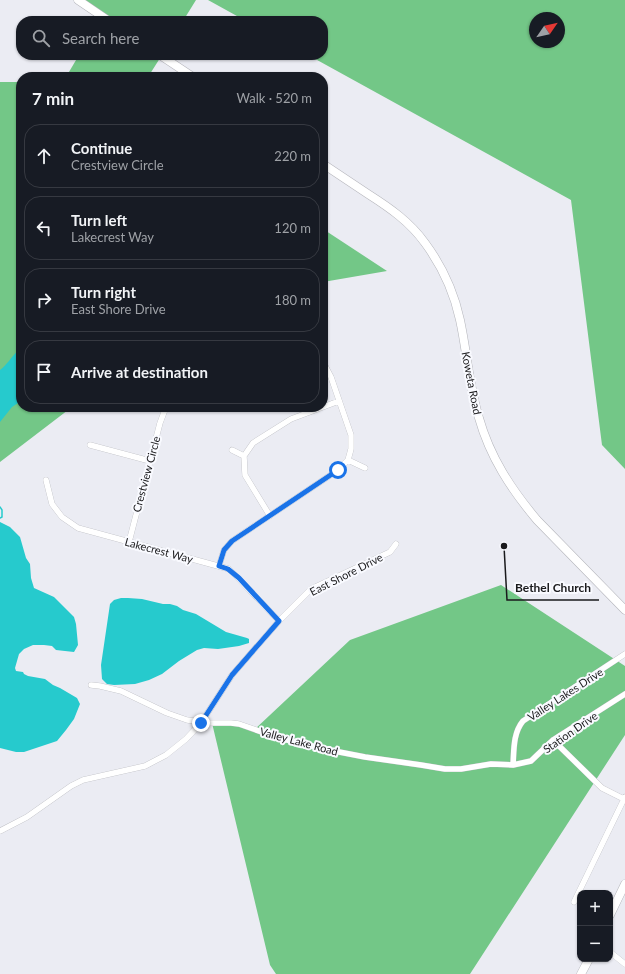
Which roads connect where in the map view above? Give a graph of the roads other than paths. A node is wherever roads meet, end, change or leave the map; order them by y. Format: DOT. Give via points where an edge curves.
graph roads {
  1 [pos="78,0"];
  2 [pos="102,16"];
  3 [pos="168,60"];
  4 [pos="186,72"];
  5 [pos="328,167"];
  6 [pos="328,371"];
  7 [pos="339,402"];
  8 [pos="328,406"];
  9 [pos="164,412"];
  10 [pos="311,412"];
  11 [pos="90,445"];
  12 [pos="232,450"];
  13 [pos="244,456"];
  14 [pos="348,460"];
  15 [pos="150,461"];
  16 [pos="365,468"];
  17 [pos="46,480"];
  18 [pos="270,516"];
  19 [pos="129,542"];
  20 [pos="396,544"];
  21 [pos="219,566"];
  22 [pos="625,610"];
  23 [pos="279,621"];
  24 [pos="625,654"];
  25 [pos="91,685"];
  26 [pos="625,694"];
  27 [pos="201,723"];
  28 [pos="553,740"];
  29 [pos="513,765"];
  30 [pos="625,798"];
  31 [pos="0,831"];
  32 [pos="625,884"];
  33 [pos="574,902"];
  34 [pos="613,909"];
  35 [pos="613,954"];
  36 [pos="587,962"];
  37 [pos="625,964"];
  38 [pos="581,974"];
  1 -- 2 [label="street"];
  3 -- 4 [label="street"];
  5 -- 22 [label="street, Koweta Road" via="389,208 425,242 453,295 479,418 502,473 537,520"];
  6 -- 7 [label="street"];
  7 -- 8 [label="street"];
  7 -- 14 [label="street" via="351,435"];
  9 -- 15 [label="street, Crestview Circle"];
  10 -- 13 [label="street" via="291,419 253,443"];
  11 -- 15 [label="street"];
  12 -- 13 [label="street"];
  13 -- 18 [label="street" via="245,475"];
  14 -- 16 [label="street"];
  14 -- 18 [label="street" via="338,470"];
  15 -- 19 [label="street, Crestview Circle"];
  17 -- 19 [label="street, Lakecrest Way" via="52,504 62,517 78,528"];
  18 -- 21 [label="street" via="232,541 224,550"];
  19 -- 21 [label="street, Lakecrest Way"];
  20 -- 23 [label="street, East Shore Drive" via="390,552 311,589"];
  21 -- 23 [label="street, Lakecrest Way" via="228,569 239,578"];
  23 -- 27 [label="street, East Shore Drive" via="232,675"];
  24 -- 29 [label="street, Valley Lakes Drive" via="523,721 516,732"];
  25 -- 27 [label="street, Valley Lake Road" via="121,691 167,713"];
  26 -- 28 [label="street, Station Drive"];
  27 -- 29 [label="street, Valley Lake Road" via="239,724 279,738 329,750 445,769 461,770 491,764"];
  27 -- 31 [label="street, East Shore Drive" via="166,755 146,766 83,780 27,817"];
  28 -- 29 [label="street, Station Drive" via="531,761"];
  28 -- 30 [label="street" via="602,788"];
  30 -- 33 [label="street"];
  32 -- 34 [label="street"];
  35 -- 37 [label="street"];
  36 -- 38 [label="street"];
}
